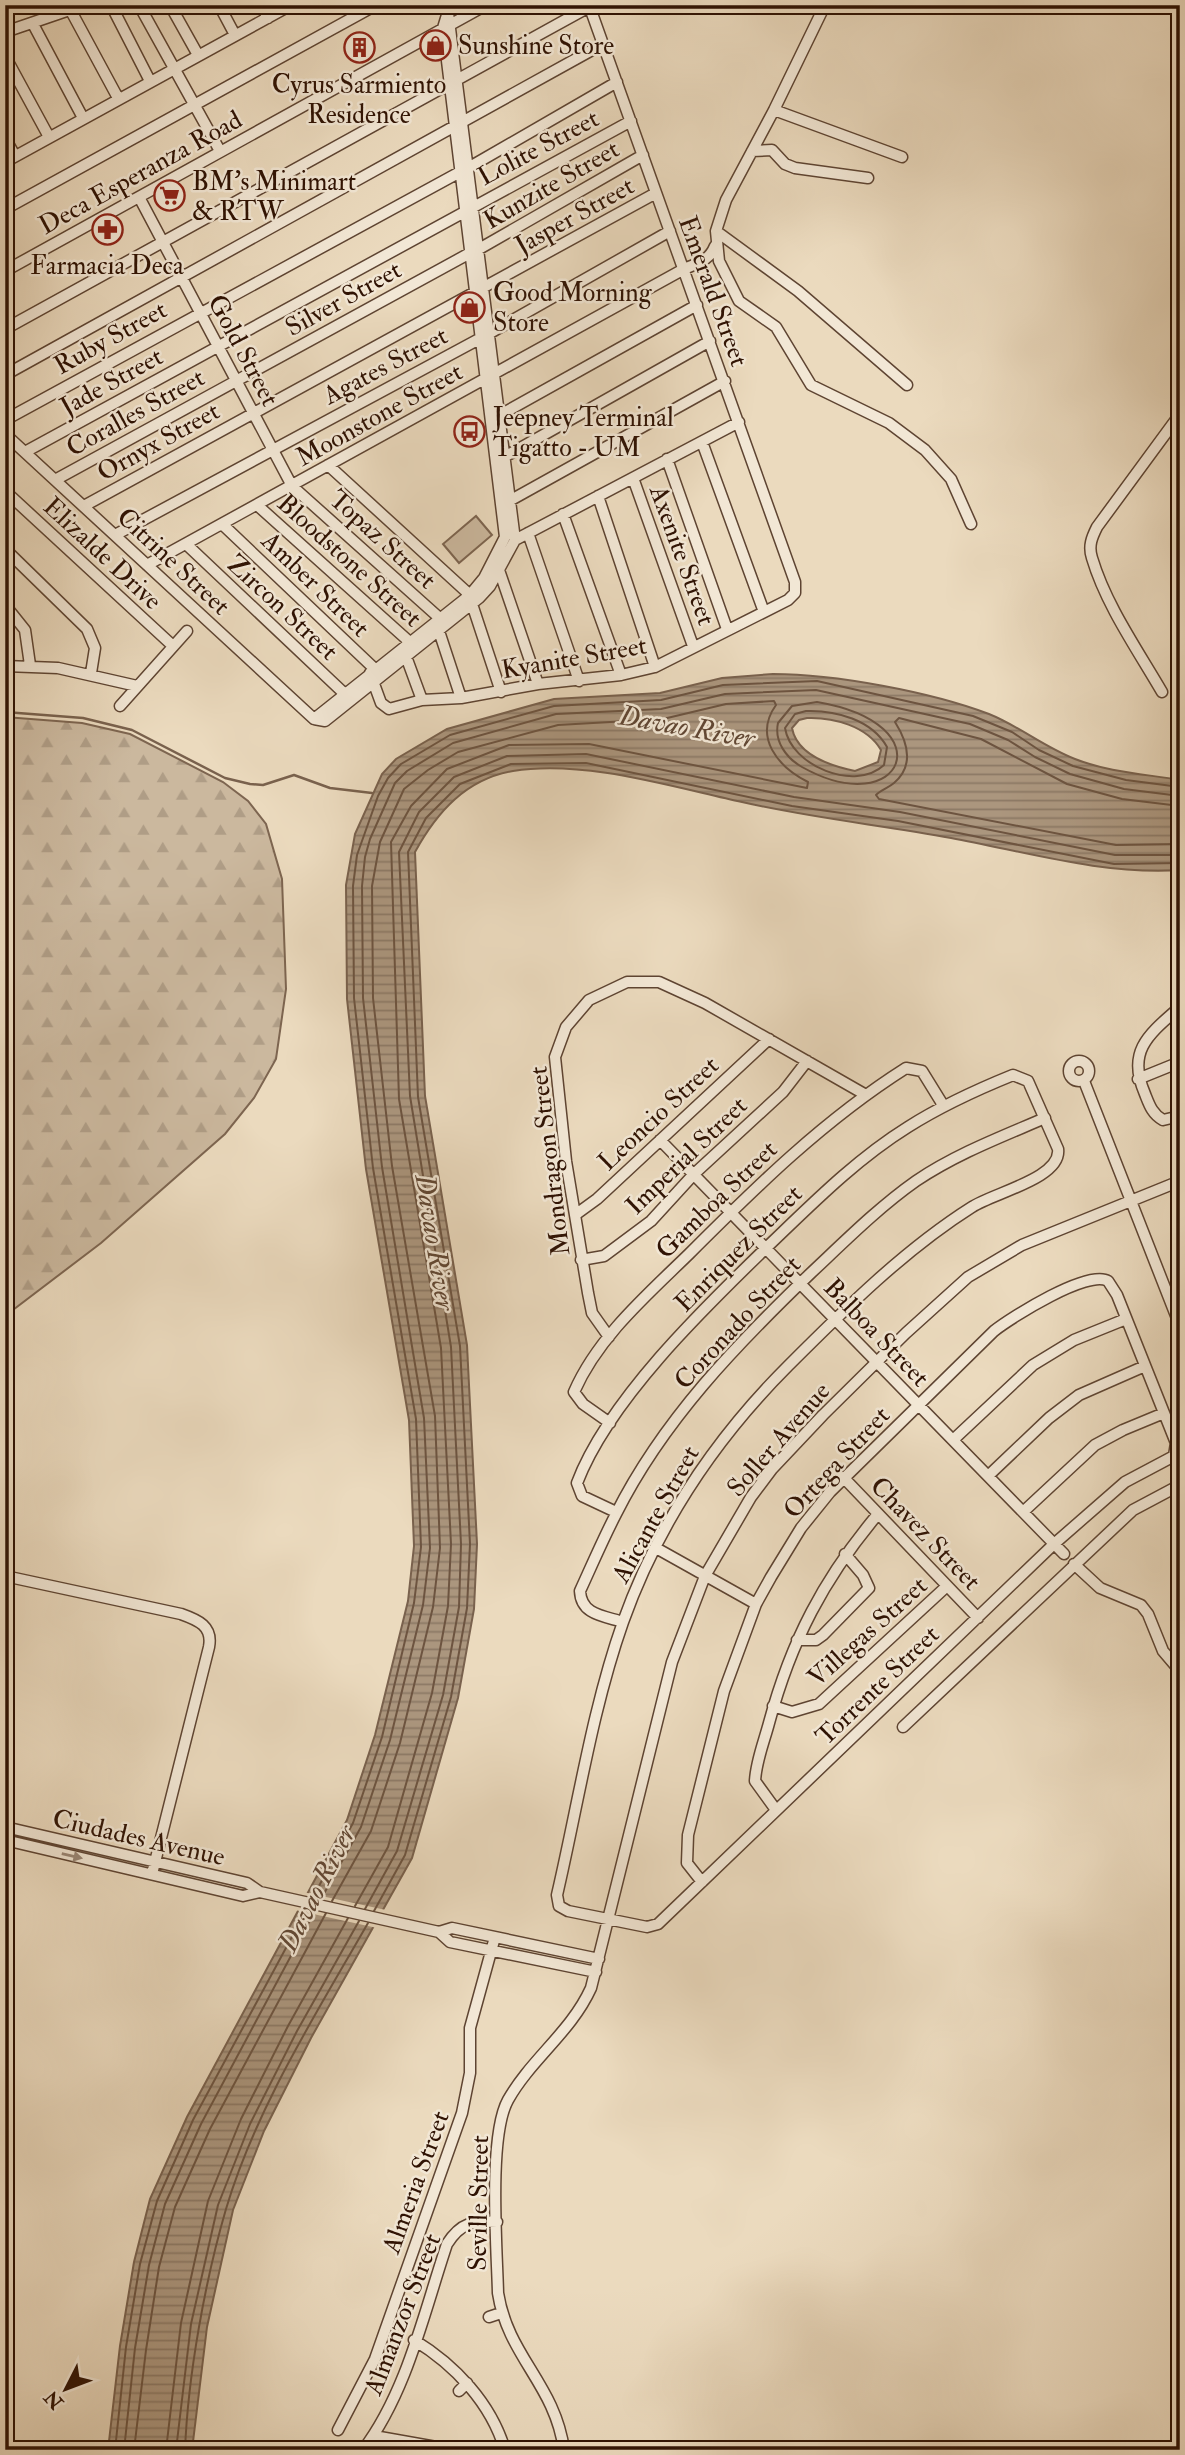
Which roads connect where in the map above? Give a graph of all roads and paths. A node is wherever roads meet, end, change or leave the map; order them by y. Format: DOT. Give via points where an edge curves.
graph roads {
  1 [pos="84,5"];
  2 [pos="111,5"];
  3 [pos="139,5"];
  4 [pos="170,5"];
  5 [pos="219,5"];
  6 [pos="261,5"];
  7 [pos="291,5"];
  8 [pos="376,5"];
  9 [pos="486,5"];
  10 [pos="825,5"];
  11 [pos="589,6"];
  12 [pos="447,9"];
  13 [pos="71,11"];
  14 [pos="268,18"];
  15 [pos="33,24"];
  16 [pos="446,27"];
  17 [pos="5,32"];
  18 [pos="235,35"];
  19 [pos="603,44"];
  20 [pos="198,55"];
  21 [pos="5,56"];
  22 [pos="174,67"];
  23 [pos="150,81"];
  24 [pos="617,82"];
  25 [pos="454,84"];
  26 [pos="118,98"];
  27 [pos="194,104"];
  28 [pos="774,110"];
  29 [pos="83,118"];
  30 [pos="631,121"];
  31 [pos="459,126"];
  32 [pos="49,137"];
  33 [pos="5,138"];
  34 [pos="752,151"];
  35 [pos="220,152"];
  36 [pos="643,155"];
  37 [pos="902,157"];
  38 [pos="10,159"];
  39 [pos="464,170"];
  40 [pos="868,178"];
  41 [pos="656,193"];
  42 [pos="139,197"];
  43 [pos="469,208"];
  44 [pos="5,209"];
  45 [pos="670,231"];
  46 [pos="716,231"];
  47 [pos="164,243"];
  48 [pos="715,244"];
  49 [pos="474,251"];
  50 [pos="684,269"];
  51 [pos="5,271"];
  52 [pos="182,278"];
  53 [pos="480,292"];
  54 [pos="697,304"];
  55 [pos="200,311"];
  56 [pos="5,329"];
  57 [pos="485,335"];
  58 [pos="710,341"];
  59 [pos="218,346"];
  60 [pos="5,375"];
  61 [pos="490,376"];
  62 [pos="236,380"];
  63 [pos="724,381"];
  64 [pos="907,385"];
  65 [pos="253,413"];
  66 [pos="1180,414"];
  67 [pos="500,415"];
  68 [pos="5,420"];
  69 [pos="739,422"];
  70 [pos="5,434"];
  71 [pos="702,442"];
  72 [pos="272,449"];
  73 [pos="25,452"];
  74 [pos="506,456"];
  75 [pos="667,460"];
  76 [pos="328,465"];
  77 [pos="633,478"];
  78 [pos="55,480"];
  79 [pos="292,486"];
  80 [pos="5,491"];
  81 [pos="598,496"];
  82 [pos="511,500"];
  83 [pos="257,505"];
  84 [pos="84,506"];
  85 [pos="563,514"];
  86 [pos="222,524"];
  87 [pos="971,524"];
  88 [pos="528,533"];
  89 [pos="115,535"];
  90 [pos="515,540"];
  91 [pos="186,544"];
  92 [pos="5,549"];
  93 [pos="147,565"];
  94 [pos="499,570"];
  95 [pos="795,593"];
  96 [pos="471,600"];
  97 [pos="5,605"];
  98 [pos="764,612"];
  99 [pos="440,624"];
  100 [pos="727,629"];
  101 [pos="187,631"];
  102 [pos="173,646"];
  103 [pos="693,646"];
  104 [pos="408,648"];
  105 [pos="30,665"];
  106 [pos="5,666"];
  107 [pos="655,667"];
  108 [pos="91,673"];
  109 [pos="375,675"];
  110 [pos="621,675"];
  111 [pos="579,681"];
  112 [pos="538,684"];
  113 [pos="137,686"];
  114 [pos="501,692"];
  115 [pos="1162,692"];
  116 [pos="348,697"];
  117 [pos="461,698"];
  118 [pos="422,700"];
  119 [pos="120,706"];
  120 [pos="1180,1007"];
  121 [pos="769,1039"];
  122 [pos="807,1060"];
  123 [pos="1180,1062"];
  124 [pos="1138,1079"];
  125 [pos="1084,1081"];
  126 [pos="866,1094"];
  127 [pos="943,1105"];
  128 [pos="1180,1116"];
  129 [pos="1045,1118"];
  130 [pos="660,1140"];
  131 [pos="694,1174"];
  132 [pos="1180,1181"];
  133 [pos="1133,1201"];
  134 [pos="731,1212"];
  135 [pos="575,1215"];
  136 [pos="766,1248"];
  137 [pos="581,1260"];
  138 [pos="800,1283"];
  139 [pos="1126,1319"];
  140 [pos="836,1320"];
  141 [pos="1180,1326"];
  142 [pos="609,1337"];
  143 [pos="877,1362"];
  144 [pos="1145,1366"];
  145 [pos="918,1405"];
  146 [pos="1164,1413"];
  147 [pos="610,1423"];
  148 [pos="953,1440"];
  149 [pos="988,1476"];
  150 [pos="843,1477"];
  151 [pos="1180,1485"];
  152 [pos="1023,1512"];
  153 [pos="616,1513"];
  154 [pos="878,1514"];
  155 [pos="1054,1544"];
  156 [pos="656,1548"];
  157 [pos="845,1554"];
  158 [pos="1064,1554"];
  159 [pos="1074,1564"];
  160 [pos="5,1576"];
  161 [pos="705,1576"];
  162 [pos="947,1586"];
  163 [pos="756,1604"];
  164 [pos="978,1618"];
  165 [pos="623,1622"];
  166 [pos="797,1640"];
  167 [pos="1180,1671"];
  168 [pos="773,1706"];
  169 [pos="903,1727"];
  170 [pos="776,1810"];
  171 [pos="5,1827"];
  172 [pos="5,1840"];
  173 [pos="155,1862"];
  174 [pos="152,1874"];
  175 [pos="702,1882"];
  176 [pos="263,1893"];
  177 [pos="609,1919"];
  178 [pos="436,1931"];
  179 [pos="495,1937"];
  180 [pos="492,1951"];
  181 [pos="599,1959"];
  182 [pos="596,1972"];
  183 [pos="497,2222"];
  184 [pos="501,2314"];
  185 [pos="489,2317"];
  186 [pos="414,2340"];
  187 [pos="467,2384"];
  188 [pos="459,2391"];
  189 [pos="338,2430"];
  190 [pos="374,2436"];
  191 [pos="363,2450"];
  192 [pos="453,2450"];
  193 [pos="505,2450"];
  194 [pos="564,2450"];
  1 -- 13 [label="street"];
  2 -- 23 [label="street"];
  3 -- 22 [label="street"];
  4 -- 20 [label="street"];
  5 -- 18 [label="street"];
  6 -- 14 [label="street"];
  7 -- 14 [label="street"];
  8 -- 27 [label="street"];
  9 -- 16 [label="street, Deca Esperanza Road"];
  10 -- 28 [label="street"];
  11 -- 19 [label="street, Emerald Street"];
  11 -- 25 [label="street"];
  12 -- 16 [label="street"];
  13 -- 15 [label="street"];
  13 -- 26 [label="street"];
  14 -- 18 [label="street"];
  15 -- 17 [label="street"];
  15 -- 29 [label="street"];
  16 -- 25 [label="street"];
  16 -- 35 [label="street, Deca Esperanza Road"];
  18 -- 20 [label="street"];
  19 -- 24 [label="street, Emerald Street"];
  19 -- 31 [label="street"];
  20 -- 22 [label="street"];
  21 -- 32 [label="street"];
  22 -- 23 [label="street"];
  22 -- 27 [label="street"];
  23 -- 26 [label="street"];
  24 -- 30 [label="street, Emerald Street"];
  24 -- 39 [label="street, Ruby Street"];
  25 -- 31 [label="street"];
  25 -- 47 [label="street"];
  26 -- 29 [label="street"];
  27 -- 35 [label="street"];
  27 -- 44 [label="street"];
  28 -- 34 [label="street"];
  28 -- 37 [label="street"];
  29 -- 32 [label="street"];
  30 -- 36 [label="street, Emerald Street"];
  30 -- 43 [label="street, Lolite Street"];
  31 -- 39 [label="street"];
  31 -- 52 [label="street"];
  32 -- 38 [label="street"];
  33 -- 38 [label="street"];
  34 -- 40 [label="street" via="772,150 795,168"];
  34 -- 46 [label="street" via="726,200"];
  35 -- 42 [label="street, Deca Esperanza Road"];
  36 -- 41 [label="street, Emerald Street"];
  36 -- 49 [label="street, Kunzite Street"];
  39 -- 43 [label="street"];
  39 -- 55 [label="street, Ruby Street"];
  41 -- 45 [label="street, Emerald Street"];
  41 -- 53 [label="street, Jasper Street"];
  42 -- 47 [label="street, Gold Street"];
  42 -- 51 [label="street, Deca Esperanza Road"];
  43 -- 49 [label="street"];
  43 -- 59 [label="street, Lolite Street"];
  45 -- 50 [label="street, Emerald Street"];
  45 -- 57 [label="street, Agates Street"];
  46 -- 48 [label="street"];
  46 -- 64 [label="street" via="798,291"];
  47 -- 52 [label="street, Gold Street"];
  47 -- 56 [label="street"];
  48 -- 50 [label="street, Moonstone Street" via="709,257"];
  48 -- 87 [label="street" via="739,301 776,327 811,385 889,423 925,450 951,479"];
  49 -- 53 [label="street"];
  49 -- 62 [label="street, Silver Street"];
  50 -- 54 [label="street, Emerald Street"];
  50 -- 61 [label="street, Moonstone Street"];
  52 -- 55 [label="street, Gold Street"];
  52 -- 60 [label="street"];
  53 -- 57 [label="street"];
  53 -- 65 [label="street, Jasper Street"];
  54 -- 58 [label="street, Emerald Street"];
  54 -- 67 [label="street"];
  55 -- 59 [label="street, Gold Street"];
  55 -- 68 [label="street, Ruby Street"];
  57 -- 61 [label="street"];
  57 -- 72 [label="street, Agates Street"];
  58 -- 63 [label="street, Emerald Street"];
  58 -- 74 [label="street"];
  59 -- 62 [label="street, Gold Street"];
  59 -- 73 [label="street, Jade Street"];
  61 -- 67 [label="street"];
  61 -- 76 [label="street, Moonstone Street"];
  61 -- 96 [label="street" via="505,537"];
  62 -- 65 [label="street, Gold Street"];
  62 -- 78 [label="street, Coralles Street"];
  63 -- 69 [label="street, Emerald Street"];
  63 -- 82 [label="street"];
  65 -- 72 [label="street, Gold Street"];
  65 -- 84 [label="street, Ornyx Street"];
  66 -- 115 [label="street" via="1091,541 1092,557 1121,621"];
  67 -- 74 [label="street"];
  69 -- 71 [label="street"];
  69 -- 95 [label="street, Emerald Street"];
  70 -- 73 [label="street, Citrine Street"];
  71 -- 75 [label="street"];
  71 -- 98 [label="street"];
  72 -- 79 [label="street, Gold Street"];
  72 -- 89 [label="street, Agates Street"];
  73 -- 78 [label="street, Citrine Street"];
  74 -- 82 [label="street"];
  75 -- 77 [label="street"];
  75 -- 100 [label="street"];
  76 -- 79 [label="street, Moonstone Street"];
  76 -- 96 [label="street"];
  77 -- 81 [label="street"];
  77 -- 103 [label="street, Axenite Street"];
  78 -- 84 [label="street, Citrine Street"];
  79 -- 83 [label="street, Moonstone Street"];
  79 -- 99 [label="street, Topaz Street"];
  80 -- 102 [label="street, Elizalde Drive"];
  81 -- 85 [label="street"];
  81 -- 107 [label="street"];
  82 -- 90 [label="street"];
  83 -- 86 [label="street, Moonstone Street"];
  83 -- 104 [label="street, Bloodstone Street"];
  84 -- 89 [label="street, Citrine Street"];
  85 -- 88 [label="street"];
  85 -- 110 [label="street"];
  86 -- 91 [label="street, Moonstone Street"];
  86 -- 109 [label="street, Amber Street"];
  88 -- 90 [label="street"];
  88 -- 111 [label="street"];
  89 -- 93 [label="street, Citrine Street"];
  90 -- 94 [label="street"];
  91 -- 93 [label="street, Moonstone Street"];
  91 -- 116 [label="street, Zircon Street"];
  92 -- 108 [label="street" via="93,638"];
  93 -- 116 [label="street, Citrine Street" via="314,719"];
  94 -- 96 [label="street" via="485,593"];
  94 -- 112 [label="street"];
  95 -- 98 [label="street, Kyanite Street"];
  96 -- 99 [label="street"];
  96 -- 114 [label="street"];
  97 -- 105 [label="street" via="25,630"];
  98 -- 100 [label="street, Kyanite Street"];
  99 -- 104 [label="street"];
  99 -- 117 [label="street"];
  100 -- 103 [label="street, Kyanite Street"];
  101 -- 102 [label="street"];
  102 -- 113 [label="street"];
  103 -- 107 [label="street, Kyanite Street"];
  104 -- 109 [label="street"];
  104 -- 118 [label="street"];
  105 -- 106 [label="street"];
  105 -- 108 [label="street"];
  107 -- 110 [label="street, Kyanite Street"];
  108 -- 113 [label="street"];
  109 -- 116 [label="street"];
  109 -- 118 [label="street, Kyanite Street" via="386,708"];
  110 -- 111 [label="street, Kyanite Street"];
  111 -- 112 [label="street, Kyanite Street"];
  112 -- 114 [label="street, Kyanite Street"];
  113 -- 119 [label="street"];
  114 -- 117 [label="street, Kyanite Street"];
  117 -- 118 [label="street, Kyanite Street"];
  120 -- 124 [label="street" via="1142,1045"];
  121 -- 122 [label="street, Mondragon Street"];
  121 -- 130 [label="street, Leoncio Street"];
  121 -- 135 [label="street, Mondragon Street" via="659,982 627,982 589,1000 566,1027 555,1057"];
  122 -- 126 [label="street, Mondragon Street"];
  122 -- 131 [label="street, Imperial Street" via="788,1087"];
  123 -- 124 [label="street"];
  124 -- 128 [label="street" via="1156,1115 1163,1120"];
  125 -- 133 [label="street"];
  126 -- 127 [label="street, Gamboa Street" via="915,1067 932,1083"];
  126 -- 134 [label="street, Gamboa Street"];
  127 -- 129 [label="street, Enriquez Street" via="1013,1075 1024,1077"];
  127 -- 136 [label="street, Enriquez Street" via="871,1152"];
  129 -- 138 [label="street, Coronado Street" via="949,1161 915,1182"];
  129 -- 140 [label="street, Alicante Street" via="1058,1149 1057,1162 1040,1176 987,1196 938,1228"];
  130 -- 131 [label="street, Balboa Street"];
  130 -- 135 [label="street, Leoncio Street"];
  131 -- 134 [label="street, Balboa Street"];
  131 -- 137 [label="street, Imperial Street" via="651,1221 618,1248"];
  132 -- 133 [label="street, Soller Avenue"];
  133 -- 141 [label="street"];
  133 -- 143 [label="street, Soller Avenue" via="992,1261 947,1295"];
  134 -- 136 [label="street, Balboa Street"];
  134 -- 142 [label="street, Gamboa Street"];
  135 -- 137 [label="street, Mondragon Street"];
  136 -- 138 [label="street, Balboa Street"];
  136 -- 147 [label="street, Enriquez Street" via="678,1337"];
  137 -- 142 [label="street, Mondragon Street" via="593,1313"];
  138 -- 140 [label="street, Balboa Street"];
  138 -- 153 [label="street, Coronado Street" via="703,1384"];
  139 -- 144 [label="street"];
  139 -- 145 [label="street, Ortega Street" via="1113,1288 1104,1279 1094,1279 1017,1314 974,1348"];
  139 -- 148 [label="street" via="1074,1340 1033,1365"];
  140 -- 143 [label="street, Balboa Street"];
  140 -- 156 [label="street, Alicante Street" via="719,1441"];
  142 -- 147 [label="street, Gamboa Street" via="574,1392"];
  143 -- 145 [label="street, Balboa Street"];
  143 -- 161 [label="street, Soller Avenue" via="772,1469"];
  144 -- 146 [label="street"];
  144 -- 149 [label="street" via="1079,1395"];
  145 -- 148 [label="street, Balboa Street"];
  145 -- 150 [label="street, Ortega Street"];
  146 -- 152 [label="street" via="1095,1445"];
  146 -- 155 [label="street, Torrente Street" via="1176,1443 1174,1457 1125,1482"];
  147 -- 153 [label="street, Enriquez Street" via="577,1483 582,1496"];
  148 -- 149 [label="street, Balboa Street"];
  149 -- 152 [label="street, Balboa Street"];
  150 -- 154 [label="street, Chavez Street"];
  150 -- 163 [label="street, Ortega Street" via="801,1528"];
  151 -- 159 [label="street" via="1133,1510"];
  152 -- 155 [label="street, Balboa Street"];
  153 -- 165 [label="street, Coronado Street" via="580,1591 581,1602 592,1613"];
  154 -- 157 [label="street"];
  154 -- 162 [label="street, Chavez Street"];
  155 -- 158 [label="street, Balboa Street"];
  155 -- 164 [label="street, Torrente Street"];
  156 -- 161 [label="street"];
  156 -- 165 [label="street, Alicante Street"];
  157 -- 166 [label="street"];
  157 -- 166 [label="street" via="867,1581 865,1593 816,1640"];
  159 -- 167 [label="street" via="1092,1582 1141,1605 1163,1651"];
  159 -- 169 [label="street"];
  160 -- 173 [label="street" via="181,1614 207,1628 209,1647"];
  161 -- 163 [label="street"];
  161 -- 177 [label="street, Soller Avenue" via="672,1662"];
  162 -- 164 [label="street, Chavez Street"];
  162 -- 168 [label="street, Villegas Street" via="819,1704 792,1712"];
  163 -- 175 [label="street, Ortega Street" via="724,1691 688,1835 687,1863"];
  164 -- 170 [label="street, Torrente Street"];
  165 -- 177 [label="street, Alicante Street" via="556,1900 562,1909"];
  166 -- 168 [label="street"];
  168 -- 170 [label="street" via="755,1781"];
  170 -- 175 [label="street, Torrente Street"];
  171 -- 173 [label="street, Ciudades Avenue"];
  172 -- 174 [label="street, Ciudades Avenue, one-way"];
  173 -- 174 [label="street"];
  173 -- 176 [label="street, Ciudades Avenue" via="247,1884"];
  174 -- 176 [label="street, Ciudades Avenue" via="243,1896"];
  175 -- 177 [label="street, Torrente Street" via="654,1926"];
  176 -- 178 [label="street, Ciudades Avenue"];
  177 -- 181 [label="street, Soller Avenue"];
  178 -- 179 [label="street, Ciudades Avenue" via="452,1928"];
  178 -- 180 [label="street, Ciudades Avenue" via="450,1942"];
  179 -- 180 [label="street, Almeria Street"];
  179 -- 181 [label="street, Ciudades Avenue"];
  180 -- 182 [label="street, Ciudades Avenue"];
  180 -- 189 [label="street, Almeria Street" via="470,2028 470,2073 462,2113 374,2359"];
  181 -- 182 [label="street, Soller Avenue"];
  182 -- 183 [label="street, Seville Street" via="575,2018 514,2090 501,2115"];
  183 -- 184 [label="street, Seville Street"];
  183 -- 186 [label="street, Almanzor Street" via="470,2221 452,2236"];
  184 -- 185 [label="street"];
  184 -- 194 [label="street, Seville Street" via="515,2346 546,2391"];
  186 -- 187 [label="street"];
  186 -- 190 [label="street, Almanzor Street"];
  187 -- 188 [label="street"];
  187 -- 193 [label="street" via="493,2422"];
  190 -- 191 [label="street, Almanzor Street"];
  190 -- 192 [label="street"];
}
